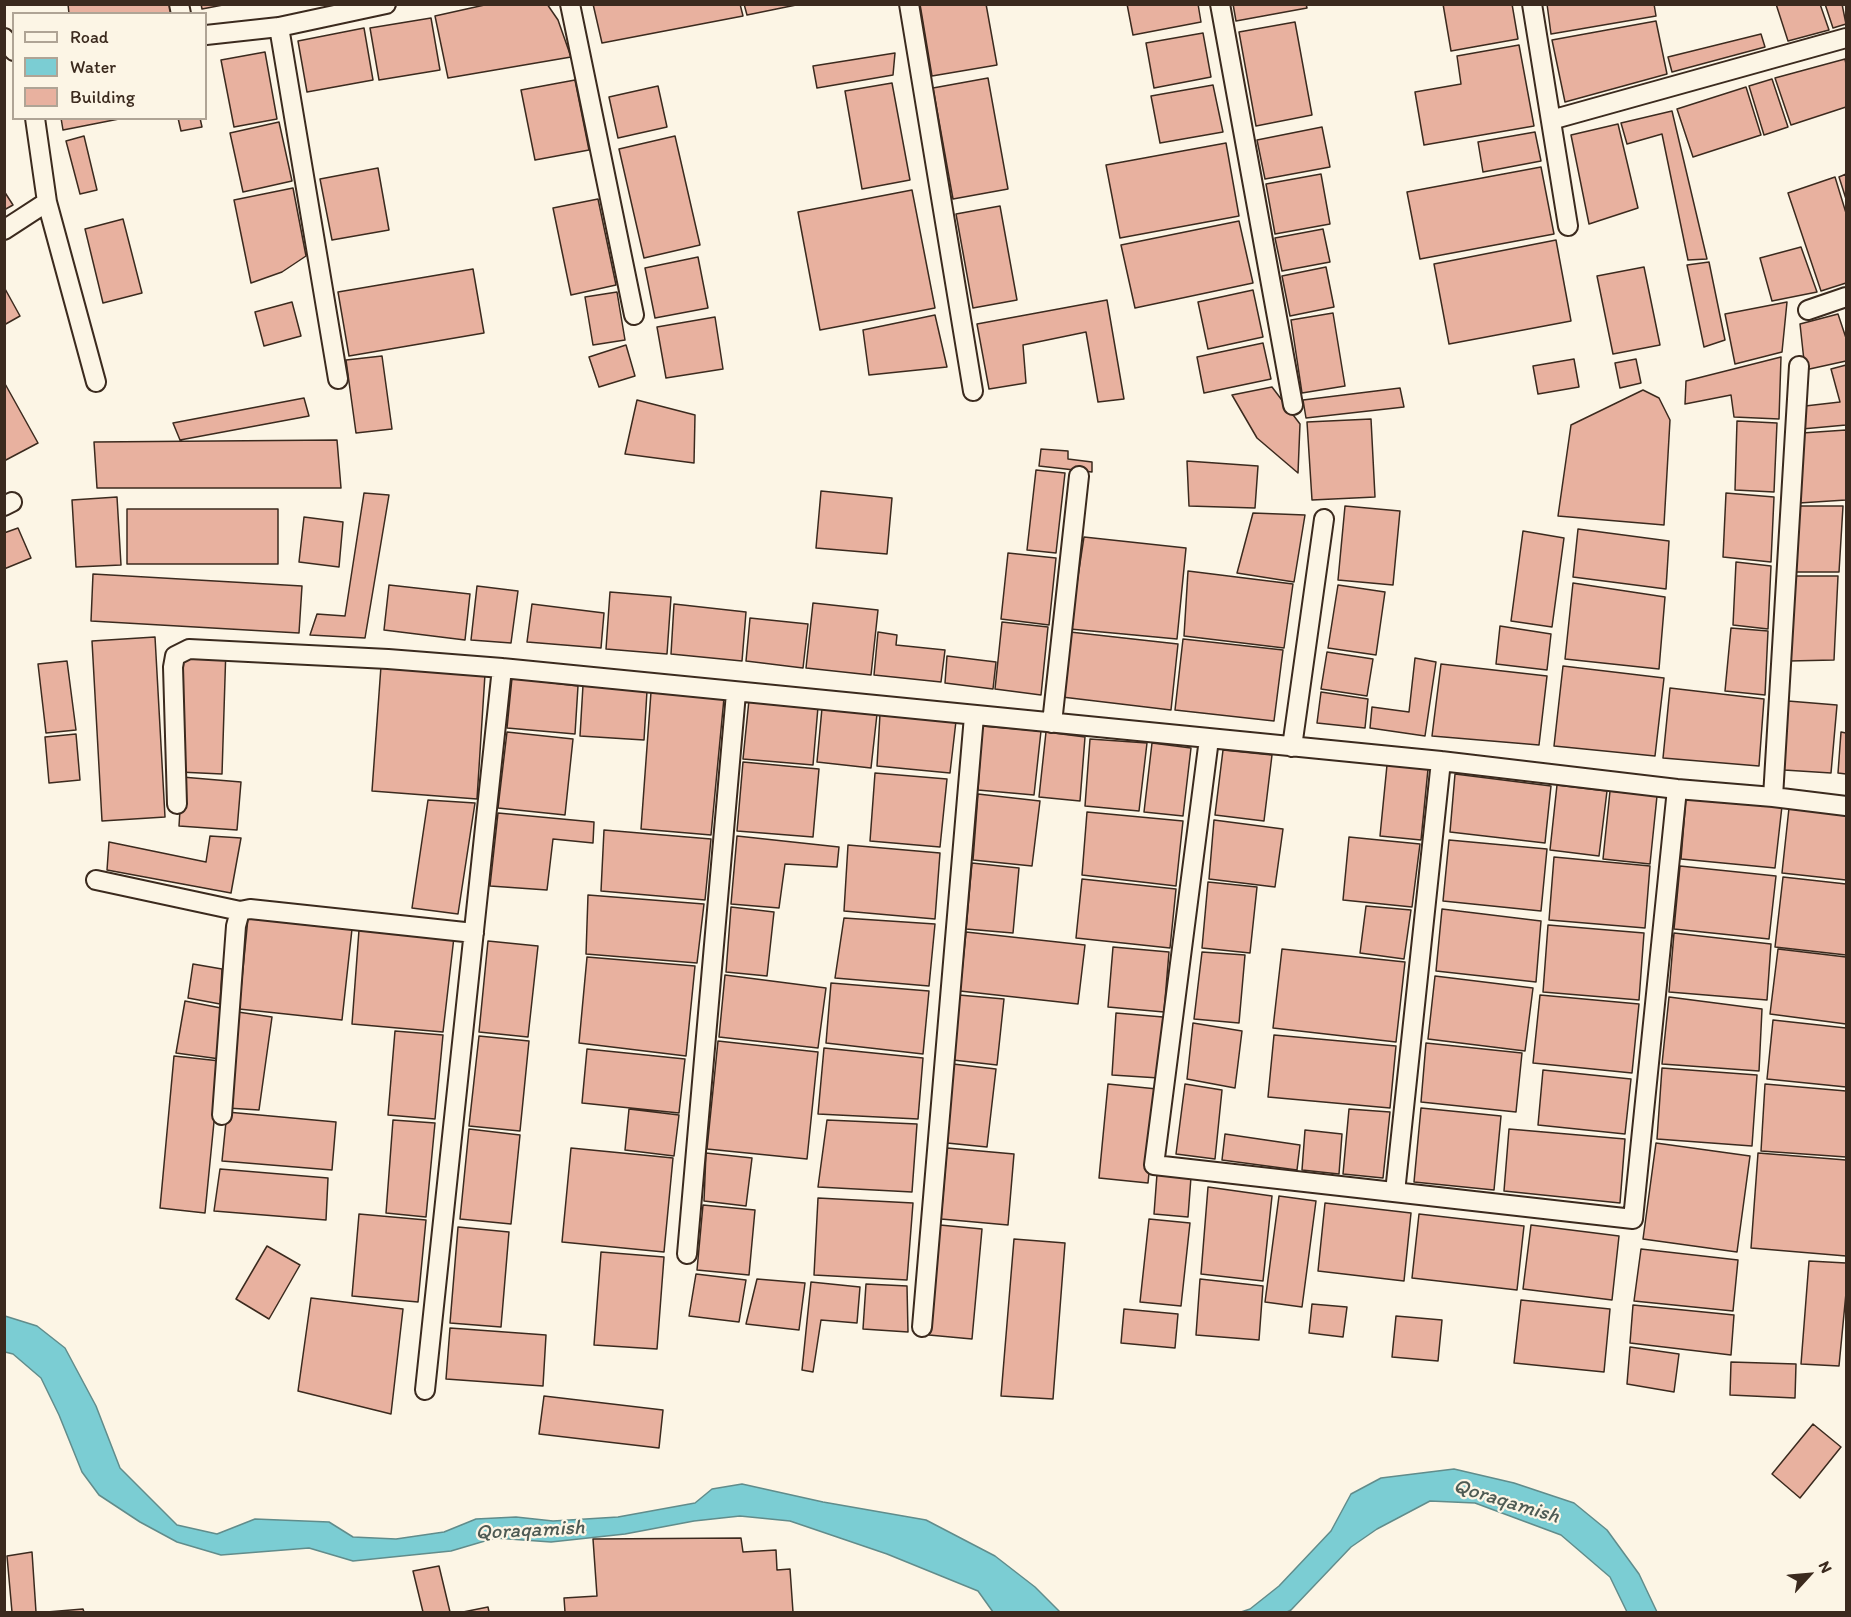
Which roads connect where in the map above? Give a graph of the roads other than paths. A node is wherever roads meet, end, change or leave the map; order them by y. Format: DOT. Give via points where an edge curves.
graph roads {
  1 [pos="386,4"];
  2 [pos="570,4"];
  3 [pos="909,4"];
  4 [pos="1220,4"];
  5 [pos="1532,4"];
  6 [pos="279,27"];
  7 [pos="207,35"];
  8 [pos="1846,38"];
  9 [pos="35,120"];
  10 [pos="1551,120"];
  11 [pos="47,202"];
  12 [pos="1568,226"];
  13 [pos="4,230"];
  14 [pos="1846,297"];
  15 [pos="1808,310"];
  16 [pos="634,315"];
  17 [pos="1799,366"];
  18 [pos="338,378"];
  19 [pos="96,382"];
  20 [pos="973,391"];
  21 [pos="1293,405"];
  22 [pos="1079,476"];
  23 [pos="1324,519"];
  24 [pos="501,669"];
  25 [pos="736,693"];
  26 [pos="974,716"];
  27 [pos="1052,723"];
  28 [pos="1209,739"];
  29 [pos="1292,747"];
  30 [pos="1441,761"];
  31 [pos="1677,789"];
  32 [pos="1773,797"];
  33 [pos="177,804"];
  34 [pos="1846,806"];
  35 [pos="96,880"];
  36 [pos="240,910"];
  37 [pos="474,933"];
  38 [pos="222,1115"];
  39 [pos="1395,1192"];
  40 [pos="687,1254"];
  41 [pos="922,1327"];
  42 [pos="425,1390"];
  1 -- 6 [label="street"];
  2 -- 16 [label="street"];
  3 -- 20 [label="street"];
  4 -- 21 [label="street"];
  5 -- 10 [label="street"];
  6 -- 7 [label="street"];
  6 -- 18 [label="street"];
  8 -- 10 [label="street"];
  9 -- 11 [label="street"];
  10 -- 12 [label="street"];
  11 -- 13 [label="street"];
  11 -- 19 [label="street"];
  14 -- 15 [label="street"];
  17 -- 32 [label="street"];
  22 -- 27 [label="street"];
  23 -- 29 [label="street"];
  24 -- 25 [label="street"];
  24 -- 33 [label="street" via="189,649 175,656 173,667"];
  24 -- 37 [label="street"];
  25 -- 26 [label="street"];
  25 -- 40 [label="street"];
  26 -- 27 [label="street"];
  26 -- 41 [label="street"];
  27 -- 28 [label="street"];
  28 -- 29 [label="street"];
  28 -- 39 [label="street" via="1154,1165"];
  29 -- 30 [label="street"];
  30 -- 31 [label="street"];
  30 -- 39 [label="street"];
  31 -- 32 [label="street"];
  31 -- 39 [label="street" via="1633,1219"];
  32 -- 34 [label="street"];
  35 -- 36 [label="street"];
  36 -- 37 [label="street"];
  36 -- 38 [label="street"];
  37 -- 42 [label="street"];
}
